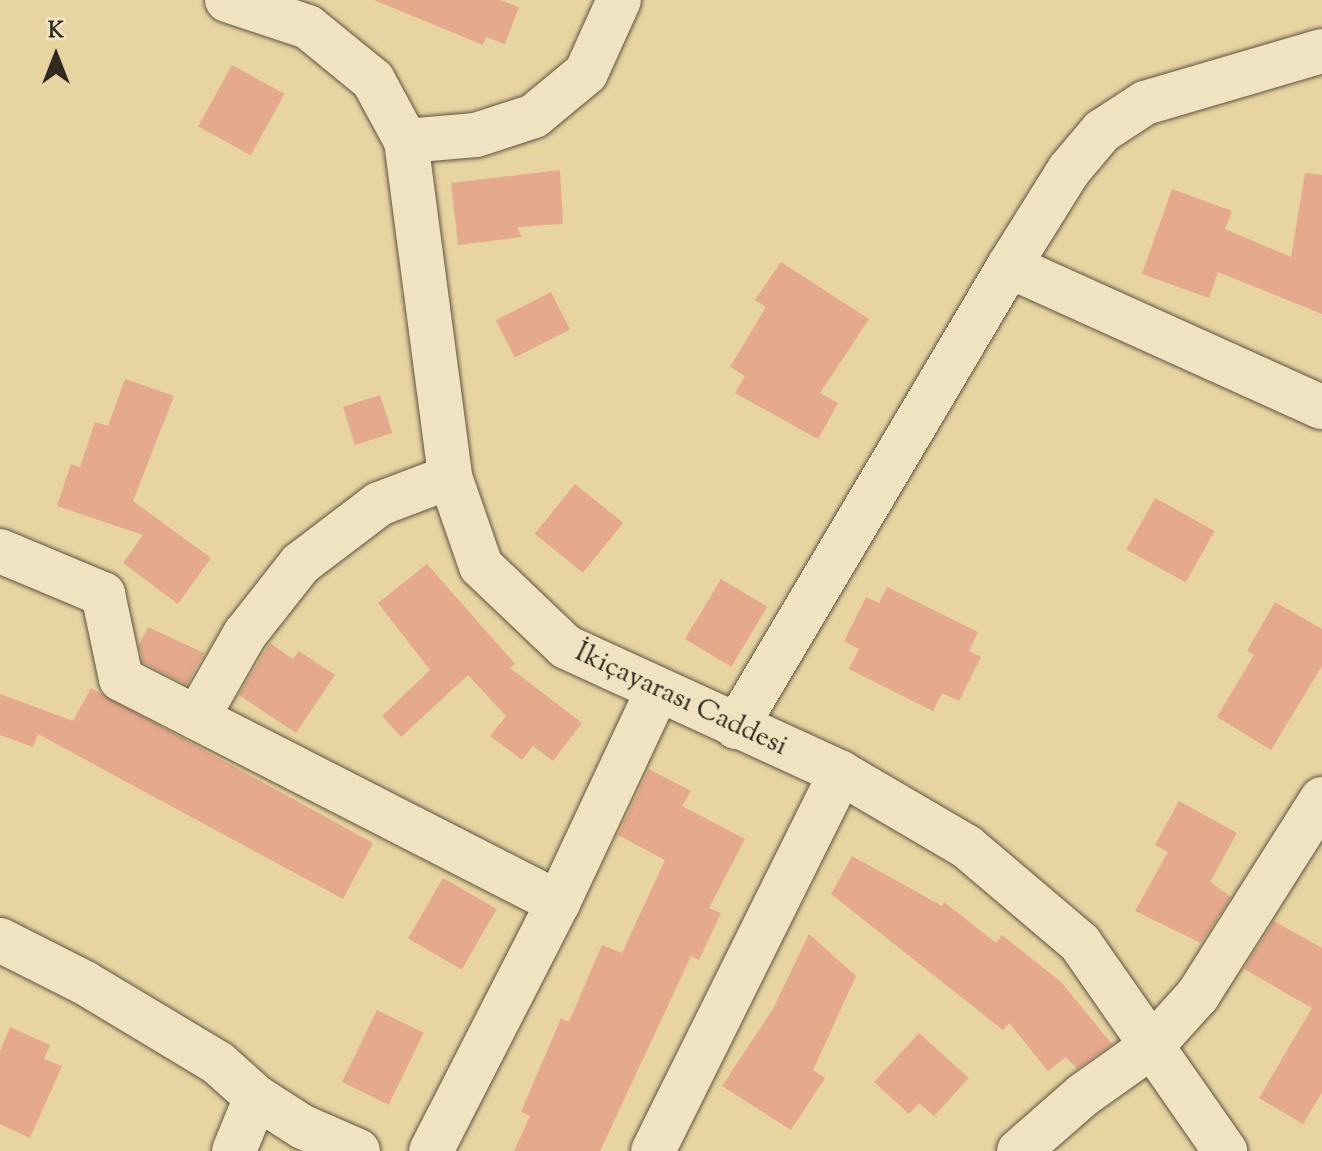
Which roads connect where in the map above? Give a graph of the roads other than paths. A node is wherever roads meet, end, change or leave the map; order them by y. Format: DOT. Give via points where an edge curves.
graph roads {
  1 [pos="227,0"];
  2 [pos="619,0"];
  3 [pos="1322,51"];
  4 [pos="406,141"];
  5 [pos="1009,266"];
  6 [pos="1322,407"];
  7 [pos="450,477"];
  8 [pos="0,551"];
  9 [pos="658,690"];
  10 [pos="197,718"];
  11 [pos="736,727"];
  12 [pos="841,773"];
  13 [pos="1322,799"];
  14 [pos="558,903"];
  15 [pos="0,940"];
  16 [pos="1152,1046"];
  17 [pos="256,1097"];
  18 [pos="234,1151"];
  19 [pos="358,1151"];
  20 [pos="431,1151"];
  21 [pos="653,1151"];
  22 [pos="1019,1151"];
  23 [pos="1225,1151"];
  1 -- 4 [label="street, İkiçayarası Caddesi" via="308,27 373,80"];
  2 -- 4 [label="street" via="586,73 534,116 476,135"];
  3 -- 5 [label="street" via="1145,103 1102,131 1069,170"];
  4 -- 7 [label="street, İkiçayarası Caddesi"];
  5 -- 6 [label="street"];
  5 -- 11 [label="street"];
  7 -- 9 [label="street, İkiçayarası Caddesi" via="481,566 566,647"];
  7 -- 10 [label="street" via="379,504 300,564 245,634"];
  8 -- 10 [label="street" via="103,594 121,679"];
  9 -- 11 [label="street, İkiçayarası Caddesi"];
  9 -- 14 [label="street"];
  10 -- 14 [label="street"];
  11 -- 12 [label="street, İkiçayarası Caddesi"];
  12 -- 16 [label="street, İkiçayarası Caddesi" via="967,847 1080,943"];
  12 -- 21 [label="street"];
  13 -- 16 [label="street" via="1198,995"];
  14 -- 20 [label="street"];
  15 -- 17 [label="street" via="85,983 218,1063"];
  16 -- 22 [label="street" via="1083,1095"];
  16 -- 23 [label="street, İkiçayarası Caddesi"];
  17 -- 18 [label="street"];
  17 -- 19 [label="street" via="303,1127"];
}
